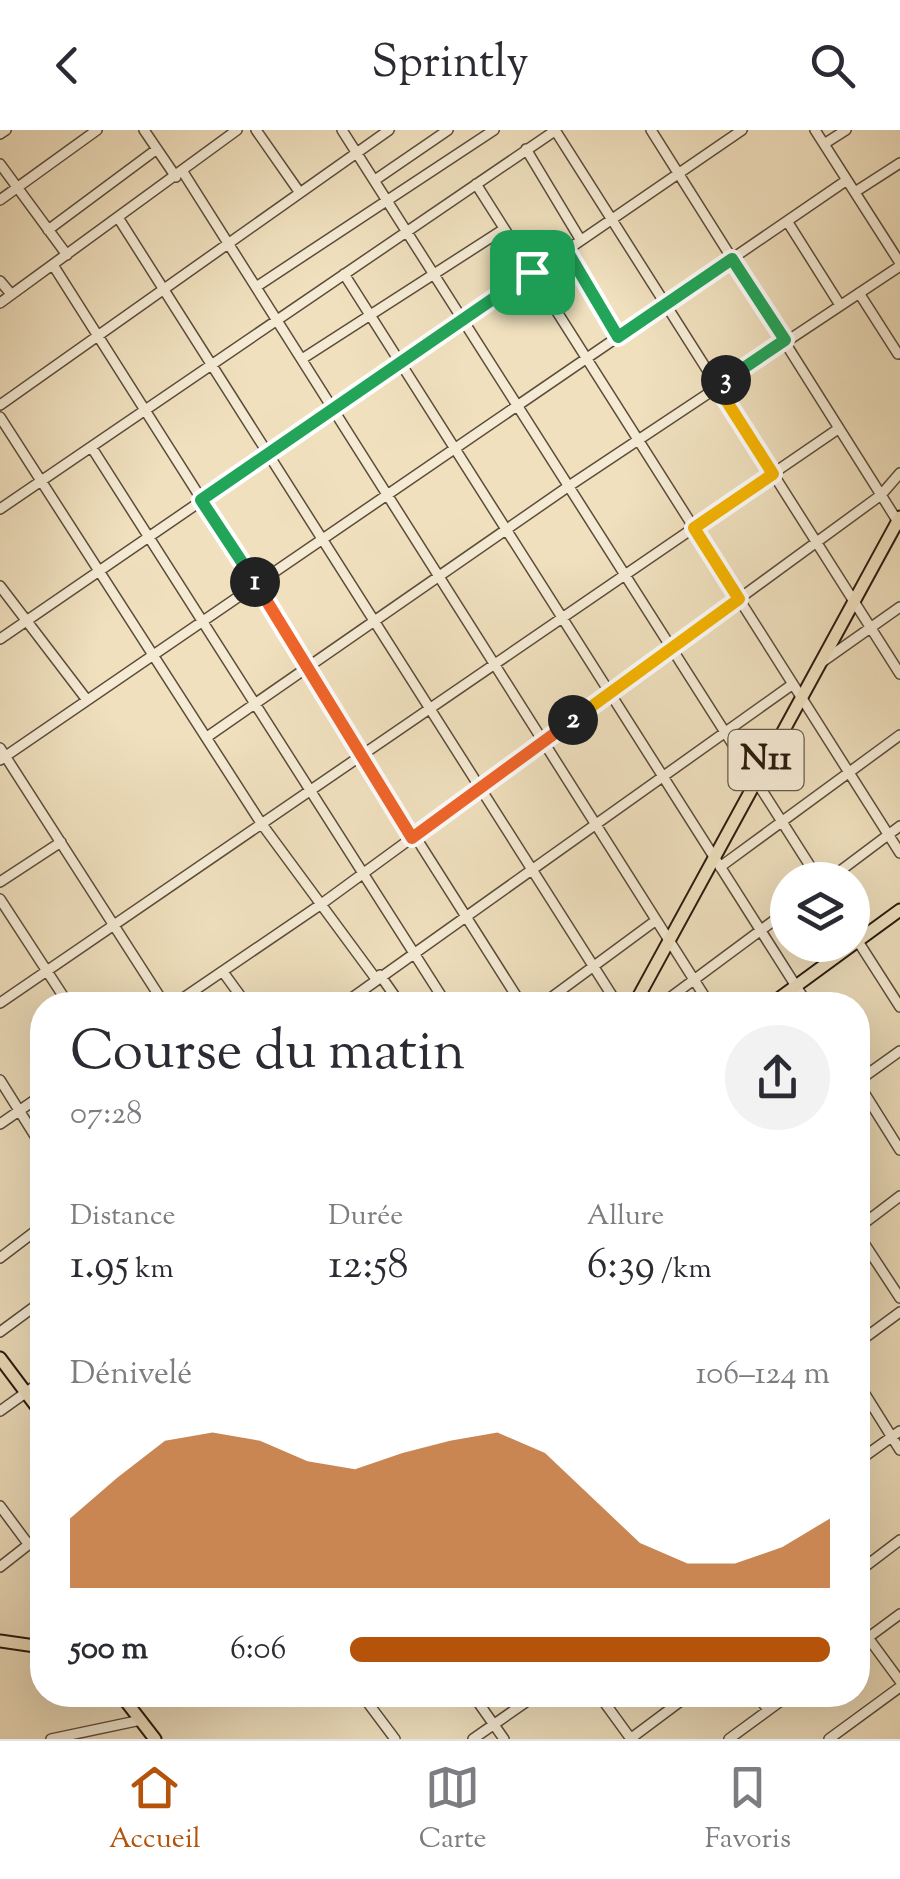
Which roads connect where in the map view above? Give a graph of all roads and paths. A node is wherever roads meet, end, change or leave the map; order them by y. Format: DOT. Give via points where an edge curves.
graph roads {
  1 [pos="97,130"];
  2 [pos="144,130"];
  3 [pos="256,130"];
  4 [pos="342,130"];
  5 [pos="389,130"];
  6 [pos="448,130"];
  7 [pos="494,130"];
  8 [pos="555,130"];
  9 [pos="652,130"];
  10 [pos="742,130"];
  11 [pos="815,130"];
  12 [pos="846,130"];
  13 [pos="235,131"];
  14 [pos="824,144"];
  15 [pos="157,149"];
  16 [pos="526,150"];
  17 [pos="357,153"];
  18 [pos="900,163"];
  19 [pos="0,164"];
  20 [pos="678,172"];
  21 [pos="180,174"];
  22 [pos="375,180"];
  23 [pos="847,180"];
  24 [pos="476,184"];
  25 [pos="16,187"];
  26 [pos="855,192"];
  27 [pos="300,193"];
  28 [pos="0,200"];
  29 [pos="388,200"];
  30 [pos="611,218"];
  31 [pos="119,219"];
  32 [pos="787,222"];
  33 [pos="504,229"];
  34 [pos="48,230"];
  35 [pos="408,232"];
  36 [pos="580,239"];
  37 [pos="228,245"];
  38 [pos="566,249"];
  39 [pos="67,255"];
  40 [pos="732,259"];
  41 [pos="53,265"];
  42 [pos="900,265"];
  43 [pos="532,272"];
  44 [pos="344,274"];
  45 [pos="435,274"];
  46 [pos="0,281"];
  47 [pos="256,287"];
  48 [pos="165,292"];
  49 [pos="858,293"];
  50 [pos="11,294"];
  51 [pos="0,303"];
  52 [pos="666,304"];
  53 [pos="840,305"];
  54 [pos="372,318"];
  55 [pos="276,319"];
  56 [pos="463,319"];
  57 [pos="98,336"];
  58 [pos="618,337"];
  59 [pos="785,340"];
  60 [pos="898,354"];
  61 [pos="302,359"];
  62 [pos="586,359"];
  63 [pos="211,364"];
  64 [pos="401,364"];
  65 [pos="717,386"];
  66 [pos="0,404"];
  67 [pos="518,406"];
  68 [pos="334,408"];
  69 [pos="144,409"];
  70 [pos="0,418"];
  71 [pos="838,429"];
  72 [pos="638,440"];
  73 [pos="92,448"];
  74 [pos="455,448"];
  75 [pos="268,454"];
  76 [pos="900,473"];
  77 [pos="773,474"];
  78 [pos="43,480"];
  79 [pos="569,486"];
  80 [pos="881,495"];
  81 [pos="386,496"];
  82 [pos="201,500"];
  83 [pos="0,509"];
  84 [pos="899,521"];
  85 [pos="694,528"];
  86 [pos="506,530"];
  87 [pos="146,537"];
  88 [pos="322,539"];
  89 [pos="816,542"];
  90 [pos="99,571"];
  91 [pos="625,574"];
  92 [pos="439,576"];
  93 [pos="256,584"];
  94 [pos="0,586"];
  95 [pos="739,599"];
  96 [pos="853,601"];
  97 [pos="900,607"];
  98 [pos="562,618"];
  99 [pos="26,621"];
  100 [pos="374,621"];
  101 [pos="201,622"];
  102 [pos="870,628"];
  103 [pos="0,640"];
  104 [pos="672,648"];
  105 [pos="154,654"];
  106 [pos="495,663"];
  107 [pos="820,663"];
  108 [pos="307,668"];
  109 [pos="900,674"];
  110 [pos="793,684"];
  111 [pos="610,693"];
  112 [pos="802,697"];
  113 [pos="87,700"];
  114 [pos="254,704"];
  115 [pos="429,708"];
  116 [pos="725,732"];
  117 [pos="900,736"];
  118 [pos="207,737"];
  119 [pos="544,742"];
  120 [pos="2,754"];
  121 [pos="362,754"];
  122 [pos="849,773"];
  123 [pos="663,776"];
  124 [pos="755,779"];
  125 [pos="480,788"];
  126 [pos="308,790"];
  127 [pos="261,822"];
  128 [pos="782,822"];
  129 [pos="594,824"];
  130 [pos="900,826"];
  131 [pos="888,834"];
  132 [pos="412,838"];
  133 [pos="61,842"];
  134 [pos="900,852"];
  135 [pos="717,862"];
  136 [pos="808,862"];
  137 [pos="851,862"];
  138 [pos="531,869"];
  139 [pos="362,874"];
  140 [pos="0,882"];
  141 [pos="0,899"];
  142 [pos="320,904"];
  143 [pos="900,910"];
  144 [pos="464,916"];
  145 [pos="656,920"];
  146 [pos="770,923"];
  147 [pos="113,924"];
  148 [pos="760,930"];
  149 [pos="870,930"];
  150 [pos="669,939"];
  151 [pos="413,952"];
  152 [pos="827,962"];
  153 [pos="869,962"];
  154 [pos="592,966"];
  155 [pos="47,970"];
  156 [pos="223,972"];
  157 [pos="378,977"];
  158 [pos="694,980"];
  159 [pos="796,986"];
  160 [pos="61,992"];
  161 [pos="157,992"];
  162 [pos="192,992"];
  163 [pos="238,992"];
  164 [pos="359,992"];
  165 [pos="391,992"];
  166 [pos="439,992"];
  167 [pos="514,992"];
  168 [pos="558,992"];
  169 [pos="609,992"];
  170 [pos="641,992"];
  171 [pos="678,992"];
  172 [pos="702,992"];
  173 [pos="788,992"];
  174 [pos="800,992"];
  175 [pos="0,1003"];
  176 [pos="900,1007"];
  177 [pos="900,1051"];
  178 [pos="870,1073"];
  179 [pos="0,1080"];
  180 [pos="870,1101"];
  181 [pos="30,1103"];
  182 [pos="19,1110"];
  183 [pos="0,1124"];
  184 [pos="30,1128"];
  185 [pos="900,1150"];
  186 [pos="900,1196"];
  187 [pos="870,1221"];
  188 [pos="30,1235"];
  189 [pos="870,1250"];
  190 [pos="0,1258"];
  191 [pos="900,1298"];
  192 [pos="30,1311"];
  193 [pos="900,1312"];
  194 [pos="0,1332"];
  195 [pos="870,1333"];
  196 [pos="0,1358"];
  197 [pos="30,1389"];
  198 [pos="26,1392"];
  199 [pos="30,1398"];
  200 [pos="870,1399"];
  201 [pos="0,1411"];
  202 [pos="896,1434"];
  203 [pos="900,1450"];
  204 [pos="870,1452"];
  205 [pos="0,1506"];
  206 [pos="900,1540"];
  207 [pos="29,1544"];
  208 [pos="870,1563"];
  209 [pos="0,1567"];
  210 [pos="900,1614"];
  211 [pos="870,1636"];
  212 [pos="0,1641"];
  213 [pos="870,1641"];
  214 [pos="30,1644"];
  215 [pos="900,1684"];
  216 [pos="130,1707"];
  217 [pos="371,1707"];
  218 [pos="481,1707"];
  219 [pos="520,1707"];
  220 [pos="608,1707"];
  221 [pos="674,1707"];
  222 [pos="766,1707"];
  223 [pos="772,1707"];
  224 [pos="768,1710"];
  225 [pos="141,1720"];
  226 [pos="494,1726"];
  227 [pos="51,1739"];
  228 [pos="155,1739"];
  229 [pos="395,1739"];
  230 [pos="473,1739"];
  231 [pos="504,1739"];
  232 [pos="630,1739"];
  233 [pos="729,1739"];
  234 [pos="829,1739"];
  1 -- 25 [label="street"];
  2 -- 15 [label="street"];
  3 -- 27 [label="street"];
  4 -- 17 [label="street"];
  5 -- 17 [label="street"];
  6 -- 22 [label="street"];
  7 -- 29 [label="street"];
  8 -- 16 [label="street"];
  8 -- 30 [label="street"];
  9 -- 20 [label="street"];
  10 -- 20 [label="street"];
  11 -- 14 [label="street"];
  12 -- 14 [label="street"];
  13 -- 21 [label="street"];
  14 -- 23 [label="street"];
  15 -- 21 [label="street"];
  15 -- 34 [label="street"];
  16 -- 24 [label="street"];
  16 -- 36 [label="street"];
  17 -- 22 [label="street"];
  17 -- 27 [label="street"];
  18 -- 26 [label="street"];
  19 -- 25 [label="street"];
  20 -- 30 [label="street"];
  20 -- 40 [label="street"];
  21 -- 31 [label="street"];
  21 -- 37 [label="street"];
  22 -- 29 [label="street"];
  23 -- 26 [label="street"];
  23 -- 32 [label="street"];
  24 -- 33 [label="street"];
  24 -- 35 [label="street"];
  25 -- 28 [label="street"];
  25 -- 34 [label="street"];
  26 -- 42 [label="street"];
  27 -- 37 [label="street"];
  29 -- 35 [label="street"];
  29 -- 47 [label="street"];
  30 -- 36 [label="street"];
  30 -- 52 [label="street"];
  31 -- 39 [label="street"];
  31 -- 48 [label="street"];
  32 -- 40 [label="street"];
  32 -- 53 [label="street"];
  33 -- 43 [label="street"];
  33 -- 45 [label="street"];
  34 -- 39 [label="street"];
  35 -- 44 [label="street"];
  35 -- 45 [label="street"];
  36 -- 38 [label="street"];
  37 -- 47 [label="street"];
  37 -- 48 [label="street"];
  38 -- 43 [label="street"];
  38 -- 58 [label="street"];
  39 -- 41 [label="street"];
  40 -- 52 [label="street"];
  40 -- 59 [label="street"];
  41 -- 50 [label="street"];
  41 -- 57 [label="street"];
  42 -- 49 [label="street"];
  43 -- 56 [label="street"];
  43 -- 62 [label="street"];
  44 -- 54 [label="street"];
  44 -- 55 [label="street"];
  45 -- 54 [label="street"];
  45 -- 56 [label="street"];
  46 -- 50 [label="street"];
  47 -- 55 [label="street"];
  48 -- 57 [label="street"];
  48 -- 63 [label="street"];
  49 -- 53 [label="street"];
  49 -- 60 [label="street"];
  50 -- 51 [label="street"];
  52 -- 58 [label="street"];
  52 -- 65 [label="street"];
  53 -- 59 [label="street"];
  54 -- 61 [label="street"];
  54 -- 64 [label="street"];
  55 -- 61 [label="street"];
  55 -- 63 [label="street"];
  56 -- 64 [label="street"];
  56 -- 67 [label="street"];
  57 -- 66 [label="street"];
  57 -- 69 [label="street"];
  58 -- 62 [label="street"];
  59 -- 65 [label="street"];
  59 -- 71 [label="street"];
  61 -- 68 [label="street"];
  62 -- 67 [label="street"];
  62 -- 72 [label="street"];
  63 -- 69 [label="street"];
  63 -- 75 [label="street"];
  64 -- 68 [label="street"];
  64 -- 74 [label="street"];
  65 -- 72 [label="street"];
  65 -- 77 [label="street"];
  67 -- 74 [label="street"];
  67 -- 79 [label="street"];
  68 -- 75 [label="street"];
  68 -- 81 [label="street"];
  69 -- 73 [label="street"];
  69 -- 82 [label="street"];
  70 -- 78 [label="street"];
  71 -- 77 [label="street"];
  71 -- 80 [label="street"];
  72 -- 79 [label="street"];
  72 -- 85 [label="street"];
  73 -- 78 [label="street"];
  73 -- 87 [label="street"];
  74 -- 81 [label="street"];
  74 -- 86 [label="street"];
  75 -- 82 [label="street"];
  75 -- 88 [label="street"];
  76 -- 80 [label="street"];
  77 -- 85 [label="street"];
  77 -- 89 [label="street"];
  78 -- 83 [label="street"];
  78 -- 90 [label="street"];
  79 -- 86 [label="street"];
  79 -- 91 [label="street"];
  80 -- 84 [label="street"];
  80 -- 89 [label="street"];
  81 -- 88 [label="street"];
  81 -- 92 [label="street"];
  82 -- 87 [label="street"];
  82 -- 93 [label="street"];
  84 -- 96 [label="main road, N11"];
  85 -- 91 [label="street"];
  85 -- 95 [label="street"];
  86 -- 92 [label="street"];
  86 -- 98 [label="street"];
  87 -- 90 [label="street"];
  87 -- 101 [label="street"];
  88 -- 93 [label="street"];
  88 -- 100 [label="street"];
  89 -- 95 [label="street"];
  89 -- 96 [label="street"];
  90 -- 99 [label="street"];
  90 -- 105 [label="street"];
  91 -- 98 [label="street"];
  91 -- 104 [label="street"];
  92 -- 100 [label="street"];
  92 -- 106 [label="street"];
  93 -- 101 [label="street"];
  93 -- 108 [label="street"];
  94 -- 99 [label="street"];
  95 -- 104 [label="street"];
  95 -- 110 [label="street"];
  96 -- 102 [label="street"];
  96 -- 107 [label="main road, N11"];
  97 -- 102 [label="street"];
  98 -- 106 [label="street"];
  98 -- 111 [label="street"];
  99 -- 103 [label="street"];
  99 -- 113 [label="street"];
  100 -- 108 [label="street"];
  100 -- 115 [label="street"];
  101 -- 105 [label="street"];
  101 -- 114 [label="street"];
  102 -- 107 [label="street"];
  102 -- 109 [label="street"];
  104 -- 111 [label="street"];
  104 -- 116 [label="street"];
  105 -- 113 [label="street"];
  105 -- 118 [label="street"];
  106 -- 115 [label="street"];
  106 -- 119 [label="street"];
  107 -- 112 [label="main road, N11"];
  108 -- 114 [label="street"];
  108 -- 121 [label="street"];
  110 -- 112 [label="street"];
  110 -- 116 [label="street"];
  111 -- 119 [label="street"];
  111 -- 123 [label="street"];
  112 -- 122 [label="street"];
  112 -- 124 [label="main road, N11"];
  113 -- 120 [label="street"];
  114 -- 118 [label="street"];
  114 -- 126 [label="street"];
  115 -- 121 [label="street"];
  115 -- 125 [label="street"];
  116 -- 123 [label="street"];
  116 -- 124 [label="street"];
  117 -- 122 [label="street"];
  118 -- 127 [label="street"];
  119 -- 125 [label="street"];
  119 -- 129 [label="street"];
  120 -- 133 [label="street"];
  121 -- 126 [label="street"];
  121 -- 132 [label="street"];
  122 -- 128 [label="street"];
  122 -- 131 [label="street"];
  123 -- 129 [label="street"];
  123 -- 135 [label="street"];
  124 -- 128 [label="street"];
  124 -- 135 [label="main road, N11"];
  125 -- 132 [label="street"];
  125 -- 138 [label="street"];
  126 -- 127 [label="street"];
  126 -- 139 [label="street"];
  127 -- 142 [label="street"];
  127 -- 147 [label="street"];
  128 -- 135 [label="street"];
  128 -- 136 [label="street"];
  129 -- 138 [label="street"];
  129 -- 145 [label="street"];
  130 -- 131 [label="street"];
  131 -- 134 [label="street"];
  131 -- 137 [label="street"];
  132 -- 139 [label="street"];
  132 -- 144 [label="street"];
  133 -- 140 [label="street"];
  133 -- 147 [label="street"];
  135 -- 148 [label="street"];
  135 -- 150 [label="main road, N11"];
  138 -- 144 [label="street"];
  138 -- 154 [label="street"];
  139 -- 142 [label="street"];
  139 -- 151 [label="street"];
  141 -- 155 [label="street"];
  142 -- 156 [label="street"];
  142 -- 157 [label="street"];
  143 -- 149 [label="main road"];
  144 -- 151 [label="street"];
  144 -- 167 [label="street"];
  145 -- 150 [label="street"];
  145 -- 154 [label="street"];
  146 -- 148 [label="street"];
  147 -- 155 [label="street"];
  147 -- 161 [label="street"];
  148 -- 158 [label="street"];
  148 -- 159 [label="street"];
  150 -- 158 [label="street"];
  150 -- 170 [label="main road, N11"];
  151 -- 157 [label="street"];
  151 -- 166 [label="street"];
  152 -- 159 [label="main road"];
  153 -- 176 [label="street"];
  154 -- 168 [label="street"];
  154 -- 169 [label="street"];
  155 -- 160 [label="street"];
  155 -- 175 [label="street"];
  156 -- 162 [label="street"];
  156 -- 163 [label="street"];
  157 -- 164 [label="street"];
  157 -- 165 [label="street"];
  158 -- 171 [label="street"];
  158 -- 172 [label="street"];
  159 -- 173 [label="main road"];
  159 -- 174 [label="street"];
  177 -- 178 [label="street"];
  179 -- 182 [label="street"];
  180 -- 185 [label="street"];
  181 -- 182 [label="street"];
  182 -- 183 [label="street"];
  182 -- 184 [label="street"];
  186 -- 187 [label="street"];
  188 -- 190 [label="street"];
  189 -- 191 [label="street"];
  192 -- 194 [label="street"];
  193 -- 195 [label="street"];
  196 -- 198 [label="main road"];
  197 -- 198 [label="street"];
  198 -- 199 [label="main road"];
  198 -- 201 [label="street"];
  200 -- 202 [label="street"];
  202 -- 203 [label="street"];
  202 -- 204 [label="street"];
  205 -- 207 [label="street"];
  206 -- 208 [label="street"];
  207 -- 209 [label="street"];
  210 -- 211 [label="street"];
  212 -- 214 [label="main road"];
  213 -- 215 [label="street"];
  215 -- 234 [label="street"];
  216 -- 225 [label="main road"];
  217 -- 229 [label="street"];
  218 -- 226 [label="street"];
  219 -- 226 [label="street"];
  220 -- 232 [label="street"];
  221 -- 232 [label="street"];
  222 -- 224 [label="street"];
  223 -- 224 [label="street"];
  224 -- 233 [label="street"];
  225 -- 227 [label="street"];
  225 -- 228 [label="main road"];
  226 -- 230 [label="street"];
  226 -- 231 [label="street"];
}
